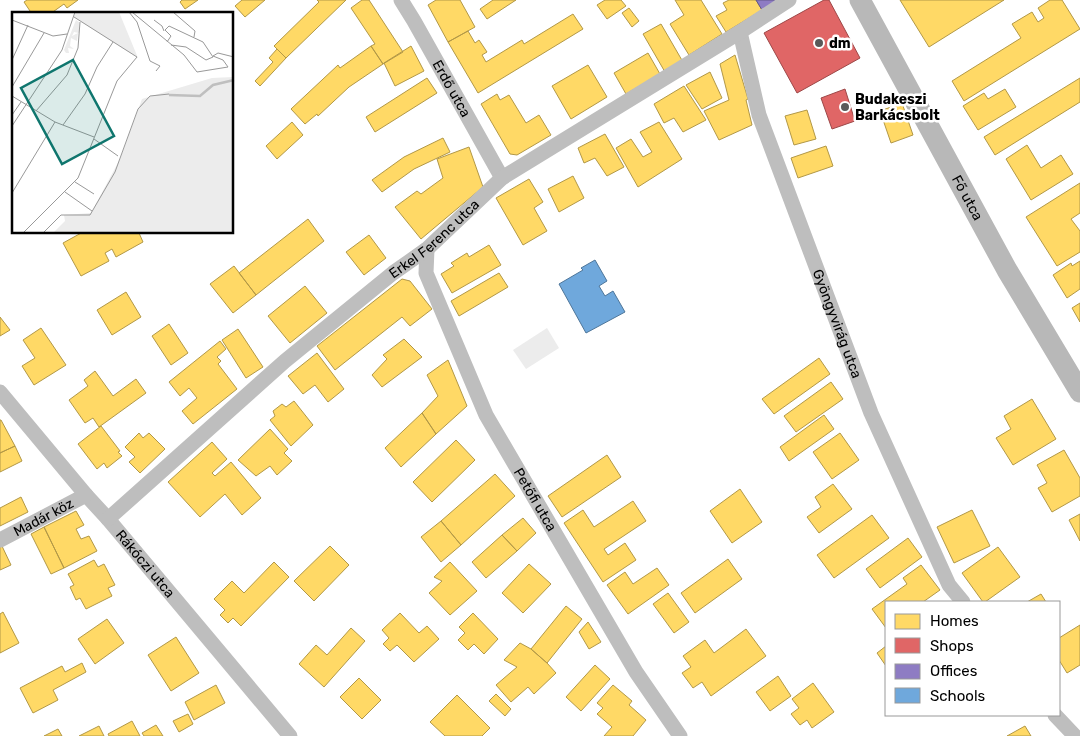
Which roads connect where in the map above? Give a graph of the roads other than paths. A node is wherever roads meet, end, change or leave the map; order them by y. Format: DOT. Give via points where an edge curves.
graph roads {
  1 [pos="401,0"];
  2 [pos="789,0"];
  3 [pos="860,0"];
  4 [pos="740,32"];
  5 [pos="502,178"];
  6 [pos="426,249"];
  7 [pos="0,392"];
  8 [pos="1080,392"];
  9 [pos="86,495"];
  10 [pos="108,519"];
  11 [pos="0,540"];
  12 [pos="962,601"];
  13 [pos="1057,716"];
  14 [pos="290,736"];
  15 [pos="680,736"];
  16 [pos="1074,736"];
  1 -- 5 [label="street, Erdő utca"];
  2 -- 4 [label="street, Erkel Ferenc utca"];
  3 -- 8 [label="main road, Fő utca" via="1007,270"];
  4 -- 5 [label="street, Erkel Ferenc utca"];
  4 -- 12 [label="street, Gyöngyvirág utca" via="759,114 871,413 949,585"];
  5 -- 6 [label="street, Erkel Ferenc utca"];
  6 -- 10 [label="street, Erkel Ferenc utca" via="284,361"];
  6 -- 15 [label="street, Petőfi utca" via="426,273 486,415 636,672"];
  7 -- 9 [label="street, Rákóczi utca"];
  9 -- 10 [label="street, Rákóczi utca"];
  9 -- 11 [label="street, Madár köz"];
  10 -- 14 [label="street, Rákóczi utca"];
  13 -- 16 [label="street"];
}
